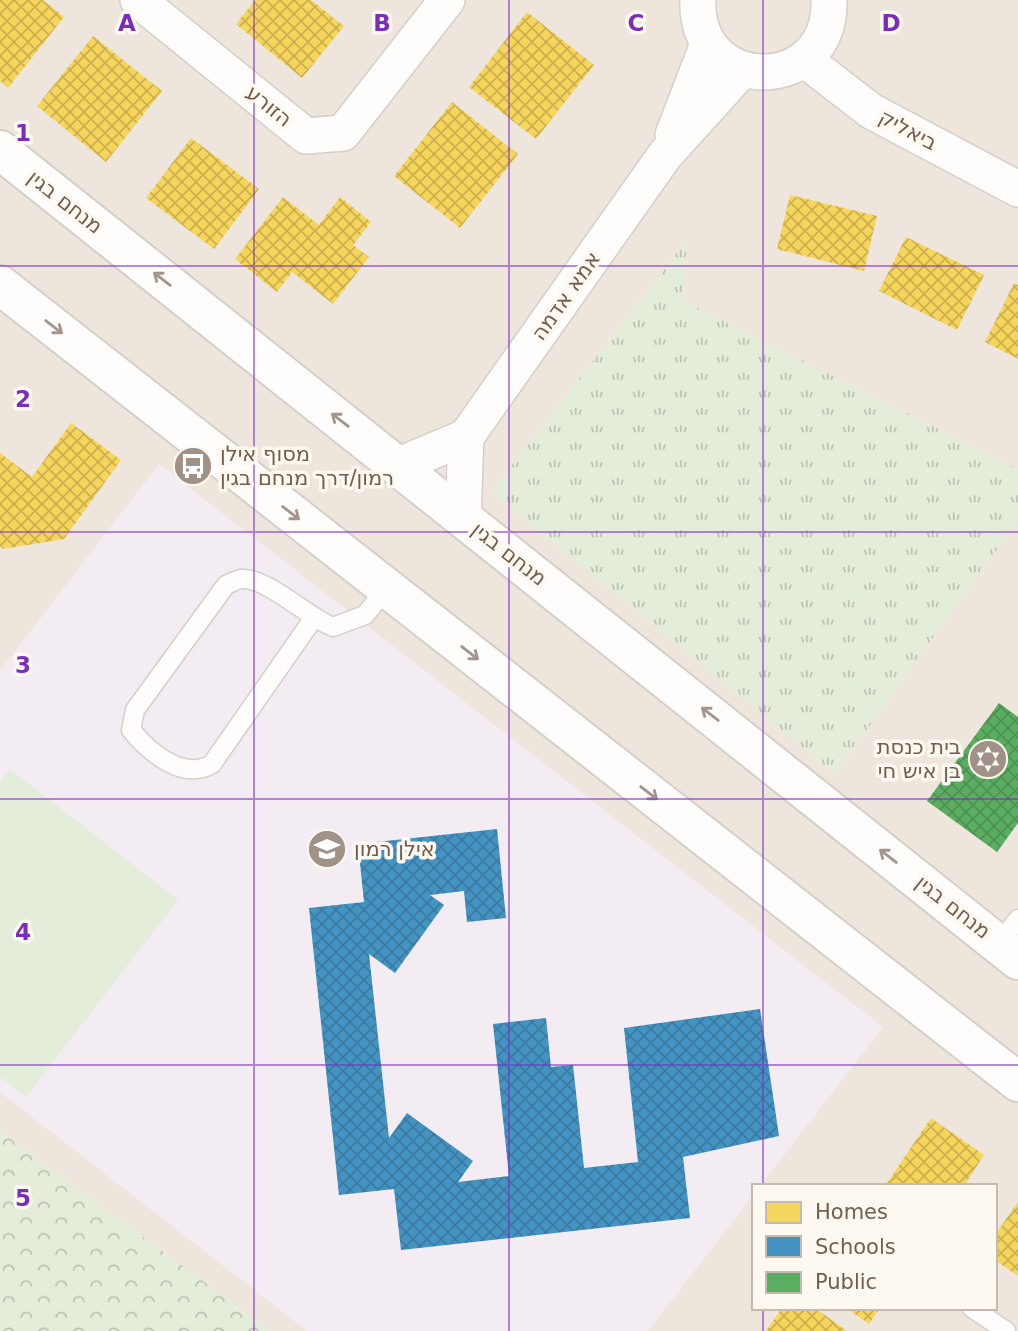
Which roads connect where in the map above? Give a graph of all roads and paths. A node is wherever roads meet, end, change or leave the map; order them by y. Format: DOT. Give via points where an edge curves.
graph roads {
  1 [pos="138,0"];
  2 [pos="447,0"];
  3 [pos="829,0"];
  4 [pos="696,1"];
  5 [pos="708,44"];
  6 [pos="804,60"];
  7 [pos="742,70"];
  8 [pos="0,150"];
  9 [pos="665,155"];
  10 [pos="1018,189"];
  11 [pos="3,293"];
  12 [pos="466,437"];
  13 [pos="397,466"];
  14 [pos="463,518"];
  15 [pos="387,588"];
  16 [pos="313,619"];
  17 [pos="1012,941"];
  18 [pos="1018,1082"];
  19 [pos="975,1310"];
  20 [pos="1006,1331"];
  1 -- 2 [label="street, הזורע" via="306,136 343,133"];
  3 -- 6 [label="street" via="828,24 819,44"];
  4 -- 5 [label="street"];
  5 -- 7 [label="street" via="723,60"];
  5 -- 9 [label="street, אמא אדמה"];
  6 -- 7 [label="street" via="764,74"];
  6 -- 10 [label="street, ביאליק" via="871,111"];
  7 -- 9 [label="street, אמא אדמה"];
  13 -- 8 [label="main road, מנחם בגין, one-way"];
  9 -- 12 [label="street, אמא אדמה"];
  11 -- 15 [label="main road, one-way"];
  12 -- 13 [label="street"];
  12 -- 14 [label="street"];
  13 -- 14 [label="main road, מנחם בגין"];
  17 -- 14 [label="main road, מנחם בגין, one-way"];
  15 -- 16 [label="lane" via="365,615 332,627"];
  15 -- 18 [label="main road, one-way"];
  16 -- 16 [label="lane" via="263,584 242,579 226,585 135,710 131,730 183,770 199,772 212,764"];
  19 -- 20 [label="lane"];
}
